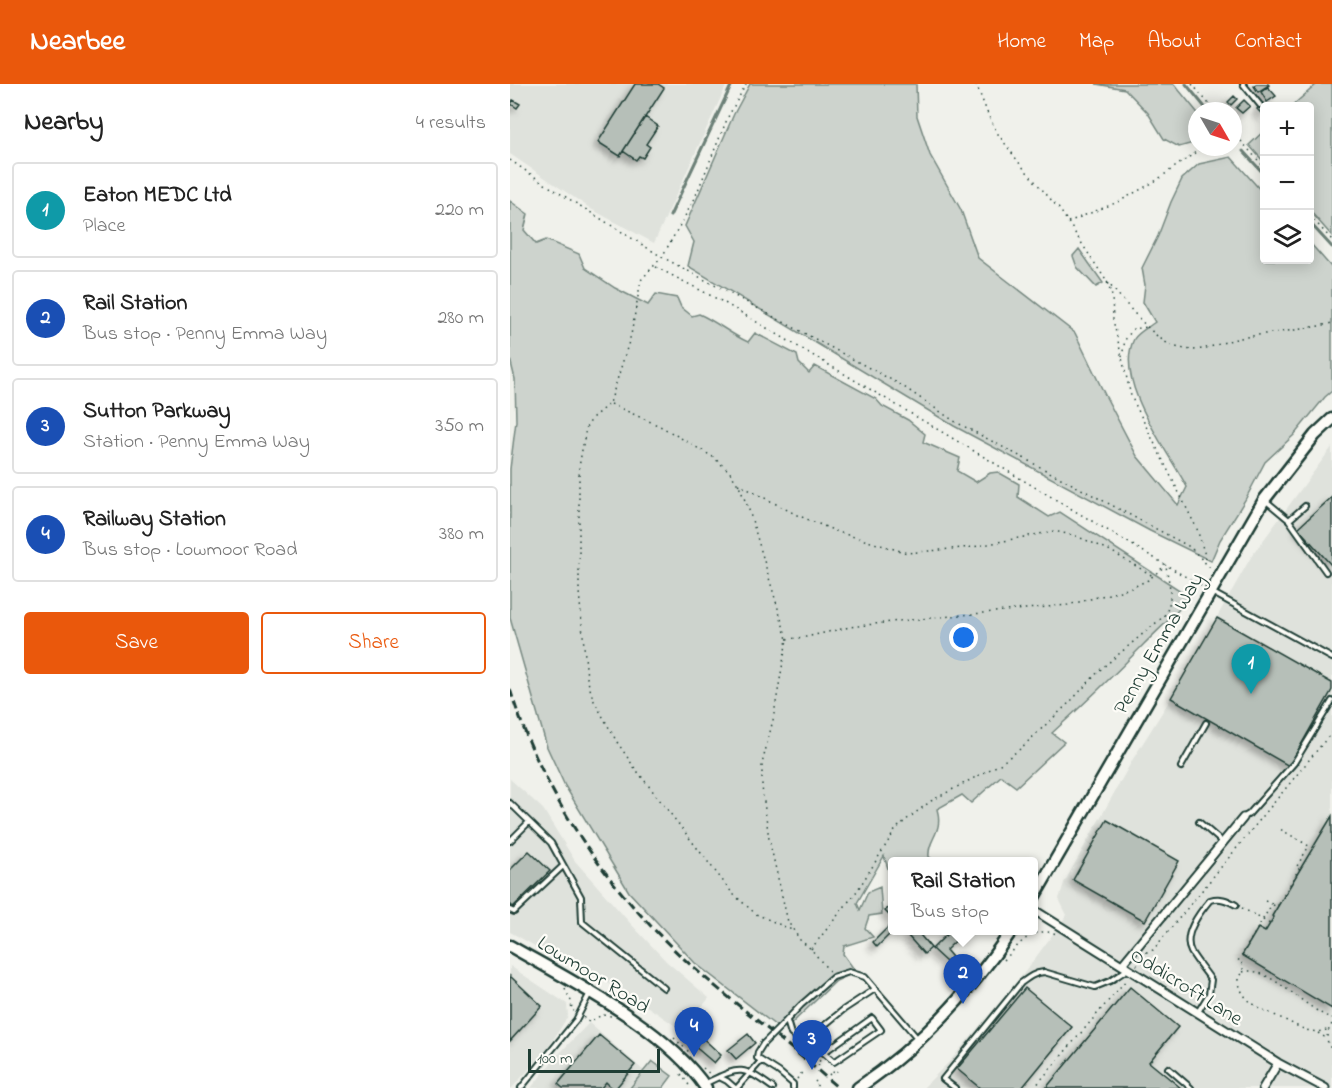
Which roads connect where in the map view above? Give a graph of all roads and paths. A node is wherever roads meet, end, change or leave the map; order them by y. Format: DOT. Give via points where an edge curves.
graph roads {
  1 [pos="746,84"];
  2 [pos="976,84"];
  3 [pos="1192,84"];
  4 [pos="1243,84"];
  5 [pos="1207,102"];
  6 [pos="1260,105"];
  7 [pos="1242,142"];
  8 [pos="1190,156"];
  9 [pos="510,160"];
  10 [pos="1260,162"];
  11 [pos="1314,220"];
  12 [pos="1067,222"];
  13 [pos="1332,240"];
  14 [pos="662,257"];
  15 [pos="655,267"];
  16 [pos="1107,282"];
  17 [pos="1332,323"];
  18 [pos="1149,327"];
  19 [pos="1122,358"];
  20 [pos="610,403"];
  21 [pos="1332,419"];
  22 [pos="737,483"];
  23 [pos="1264,500"];
  24 [pos="1305,506"];
  25 [pos="1288,520"];
  26 [pos="1207,564"];
  27 [pos="1166,565"];
  28 [pos="1326,572"];
  29 [pos="1153,576"];
  30 [pos="1218,577"];
  31 [pos="1210,591"];
  32 [pos="786,639"];
  33 [pos="1332,658"];
  34 [pos="1332,701"];
  35 [pos="1206,723"];
  36 [pos="1332,732"];
  37 [pos="1181,767"];
  38 [pos="510,803"];
  39 [pos="1243,818"];
  40 [pos="529,822"];
  41 [pos="1199,822"];
  42 [pos="1280,829"];
  43 [pos="510,841"];
  44 [pos="1223,842"];
  45 [pos="563,866"];
  46 [pos="1038,890"];
  47 [pos="1265,901"];
  48 [pos="1272,904"];
  49 [pos="1236,905"];
  50 [pos="510,910"];
  51 [pos="1038,913"];
  52 [pos="1263,920"];
  53 [pos="1270,924"];
  54 [pos="792,930"];
  55 [pos="1038,931"];
  56 [pos="1008,935"];
  57 [pos="1032,935"];
  58 [pos="1059,935"];
  59 [pos="1245,939"];
  60 [pos="1250,942"];
  61 [pos="510,946"];
  62 [pos="811,949"];
  63 [pos="1003,961"];
  64 [pos="1128,969"];
  65 [pos="1243,972"];
  66 [pos="833,977"];
  67 [pos="562,986"];
  68 [pos="664,988"];
  69 [pos="875,989"];
  70 [pos="590,992"];
  71 [pos="1198,1012"];
  72 [pos="579,1014"];
  73 [pos="612,1017"];
  74 [pos="1331,1017"];
  75 [pos="787,1020"];
  76 [pos="1330,1026"];
  77 [pos="1317,1032"];
  78 [pos="808,1039"];
  79 [pos="918,1039"];
  80 [pos="801,1040"];
  81 [pos="1327,1040"];
  82 [pos="1332,1050"];
  83 [pos="823,1053"];
  84 [pos="761,1061"];
  85 [pos="1278,1063"];
  86 [pos="818,1066"];
  87 [pos="1168,1068"];
  88 [pos="804,1070"];
  89 [pos="837,1071"];
  90 [pos="751,1072"];
  91 [pos="681,1074"];
  92 [pos="828,1075"];
  93 [pos="719,1077"];
  94 [pos="798,1078"];
  95 [pos="816,1081"];
  96 [pos="705,1086"];
  97 [pos="793,1086"];
  98 [pos="860,1087"];
  99 [pos="521,1088"];
  100 [pos="691,1088"];
  101 [pos="736,1088"];
  102 [pos="773,1088"];
  103 [pos="798,1088"];
  104 [pos="820,1088"];
  105 [pos="955,1088"];
  106 [pos="1034,1088"];
  107 [pos="1191,1088"];
  108 [pos="1263,1088"];
  109 [pos="1324,1088"];
  1 -- 14 [label="path" via="694,200"];
  2 -- 12 [label="path" via="998,134"];
  3 -- 5 [label="path"];
  4 -- 6 [label="lane"];
  7 -- 10 [label="path"];
  8 -- 12 [label="path" via="1118,202"];
  9 -- 14 [label="path"];
  11 -- 13 [label="path"];
  12 -- 16 [label="path"];
  14 -- 15 [label="path"];
  14 -- 26 [label="path" via="901,385 954,421 1190,547"];
  15 -- 20 [label="path" via="641,280 631,335"];
  15 -- 27 [label="path" via="723,302"];
  16 -- 18 [label="path"];
  16 -- 19 [label="path"];
  17 -- 18 [label="path" via="1192,350 1174,346"];
  18 -- 19 [label="path" via="1132,329 1125,340"];
  19 -- 26 [label="path" via="1131,396 1197,529"];
  20 -- 22 [label="path" via="713,457"];
  20 -- 54 [label="path" via="586,428 579,467 579,592 586,678 593,699 634,767 733,894 756,914"];
  21 -- 23 [label="main road, Penny Emma Way"];
  22 -- 29 [label="path" via="838,532 907,553 974,548 1054,531 1107,549"];
  22 -- 32 [label="path" via="749,510"];
  23 -- 25 [label="lane"];
  23 -- 30 [label="main road, Penny Emma Way"];
  24 -- 25 [label="lane"];
  25 -- 28 [label="lane"];
  26 -- 30 [label="path"];
  27 -- 29 [label="path"];
  27 -- 31 [label="path"];
  27 -- 62 [label="path" via="1171,594 1163,617 1101,669 1020,749 931,801 896,829 857,891"];
  29 -- 32 [label="path" via="1131,588 1068,605 899,621"];
  30 -- 31 [label="main road, Penny Emma Way"];
  31 -- 33 [label="lane"];
  31 -- 46 [label="main road, Penny Emma Way"];
  32 -- 54 [label="path" via="762,764 762,787 769,839"];
  34 -- 39 [label="lane" via="1294,763"];
  35 -- 37 [label="lane"];
  36 -- 64 [label="path" via="1153,950 1141,954 1140,964"];
  38 -- 40 [label="lane"];
  39 -- 44 [label="street"];
  40 -- 43 [label="lane"];
  40 -- 45 [label="lane" via="551,843"];
  41 -- 44 [label="lane"];
  42 -- 48 [label="path" via="1309,846 1277,907"];
  44 -- 64 [label="street"];
  45 -- 50 [label="lane" via="514,912"];
  45 -- 68 [label="lane" via="581,897 582,922"];
  47 -- 48 [label="path"];
  48 -- 52 [label="path"];
  49 -- 52 [label="path"];
  49 -- 71 [label="lane" via="1217,898 1210,900 1190,931 1191,951 1211,980 1209,994"];
  51 -- 64 [label="street, Oddicroft Lane"];
  52 -- 53 [label="path"];
  52 -- 60 [label="path"];
  54 -- 62 [label="path"];
  55 -- 58 [label="path"];
  56 -- 79 [label="main road" via="974,982"];
  57 -- 63 [label="path"];
  59 -- 60 [label="path"];
  60 -- 65 [label="path" via="1238,961 1243,964"];
  61 -- 70 [label="main road, Lowmoor Road"];
  62 -- 66 [label="path"];
  64 -- 71 [label="street, Oddicroft Lane"];
  64 -- 105 [label="lane" via="1095,987 1044,972 1029,976 943,1078"];
  64 -- 106 [label="path"];
  65 -- 74 [label="path" via="1251,970 1269,978"];
  65 -- 77 [label="path" via="1239,984 1249,1000 1302,1029"];
  66 -- 69 [label="lane" via="849,972 865,977"];
  66 -- 75 [label="lane"];
  67 -- 72 [label="path" via="572,1001 572,1010"];
  69 -- 78 [label="lane"];
  69 -- 79 [label="lane"];
  70 -- 72 [label="lane"];
  70 -- 96 [label="main road, Lowmoor Road" via="665,1043"];
  71 -- 85 [label="street, Oddicroft Lane"];
  72 -- 73 [label="path" via="589,1022 602,1015"];
  72 -- 99 [label="lane"];
  74 -- 76 [label="path"];
  75 -- 80 [label="lane" via="791,1034"];
  75 -- 84 [label="lane, bridge" via="763,1044 757,1056"];
  76 -- 77 [label="path"];
  76 -- 81 [label="path"];
  77 -- 81 [label="path"];
  78 -- 80 [label="lane"];
  78 -- 83 [label="lane"];
  79 -- 98 [label="main road"];
  80 -- 86 [label="path" via="799,1043 821,1062"];
  81 -- 82 [label="path"];
  83 -- 83 [label="lane" via="834,1062 881,1030 872,1018"];
  84 -- 90 [label="lane"];
  84 -- 97 [label="lane"];
  85 -- 108 [label="street"];
  85 -- 109 [label="street, Oddicroft Lane"];
  87 -- 107 [label="lane"];
  88 -- 94 [label="path"];
  89 -- 92 [label="path"];
  90 -- 93 [label="lane" via="740,1069"];
  90 -- 101 [label="lane"];
  90 -- 102 [label="lane"];
  91 -- 100 [label="path"];
  93 -- 96 [label="lane"];
  93 -- 101 [label="lane"];
  95 -- 104 [label="path"];
  97 -- 103 [label="lane"];
}
